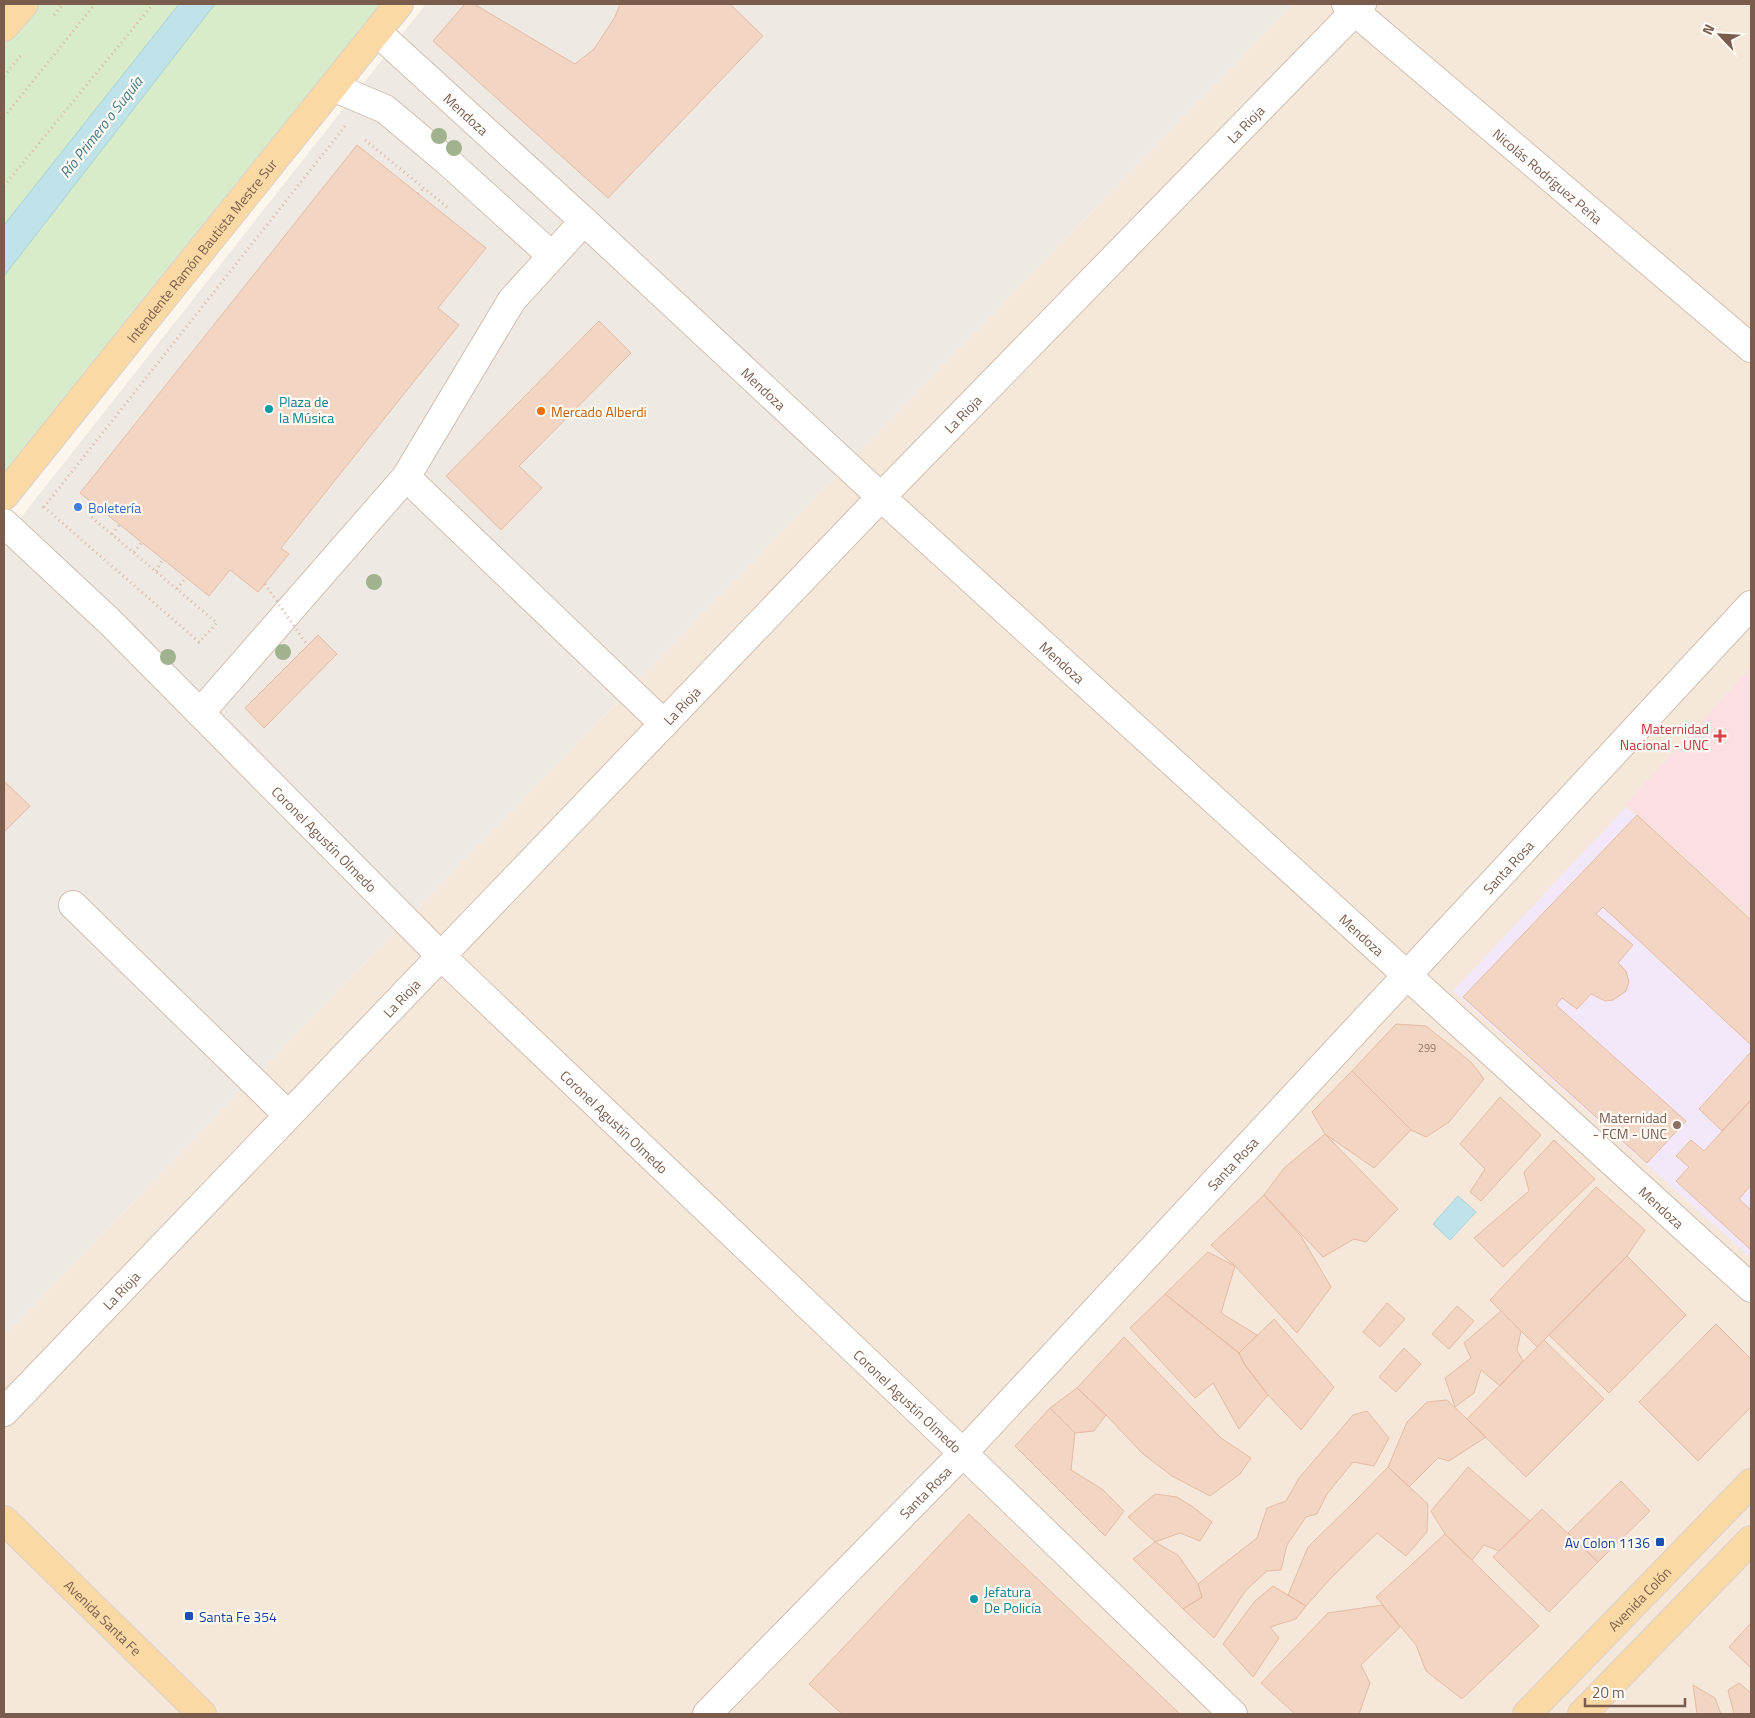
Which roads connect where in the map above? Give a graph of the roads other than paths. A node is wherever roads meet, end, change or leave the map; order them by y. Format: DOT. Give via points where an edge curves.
graph roads {
  1 [pos="24,4"];
  2 [pos="399,4"];
  3 [pos="1354,6"];
  4 [pos="4,28"];
  5 [pos="377,32"];
  6 [pos="333,87"];
  7 [pos="584,221"];
  8 [pos="552,256"];
  9 [pos="1751,348"];
  10 [pos="406,477"];
  11 [pos="4,496"];
  12 [pos="881,497"];
  13 [pos="4,523"];
  14 [pos="1751,605"];
  15 [pos="200,713"];
  16 [pos="664,724"];
  17 [pos="73,905"];
  18 [pos="441,956"];
  19 [pos="1407,975"];
  20 [pos="288,1116"];
  21 [pos="1751,1288"];
  22 [pos="4,1412"];
  23 [pos="962,1453"];
  24 [pos="1751,1483"];
  25 [pos="4,1520"];
  26 [pos="1751,1540"];
  27 [pos="202,1714"];
  28 [pos="707,1714"];
  29 [pos="1232,1714"];
  30 [pos="1527,1714"];
  31 [pos="1582,1714"];
  1 -- 4 [label="main road"];
  2 -- 5 [label="main road, Intendente Ramón Bautista Mestre Sur"];
  3 -- 9 [label="street, Nicolás Rodríguez Peña"];
  3 -- 12 [label="street, La Rioja"];
  5 -- 6 [label="main road, Intendente Ramón Bautista Mestre Sur"];
  5 -- 7 [label="street, Mendoza"];
  6 -- 8 [label="street" via="385,109"];
  6 -- 11 [label="main road, Intendente Ramón Bautista Mestre Sur"];
  7 -- 8 [label="street"];
  7 -- 12 [label="street, Mendoza"];
  8 -- 10 [label="street" via="512,300"];
  10 -- 15 [label="street"];
  10 -- 16 [label="street"];
  12 -- 16 [label="street, La Rioja"];
  12 -- 19 [label="street, Mendoza"];
  13 -- 15 [label="street, Coronel Agustín Olmedo" via="109,621"];
  14 -- 19 [label="street, Santa Rosa"];
  15 -- 18 [label="street, Coronel Agustín Olmedo"];
  16 -- 18 [label="street, La Rioja"];
  17 -- 20 [label="street"];
  18 -- 20 [label="street, La Rioja"];
  18 -- 23 [label="street, Coronel Agustín Olmedo"];
  19 -- 21 [label="street, Mendoza"];
  19 -- 23 [label="street, Santa Rosa"];
  20 -- 22 [label="street, La Rioja"];
  23 -- 28 [label="street, Santa Rosa"];
  23 -- 29 [label="street, Coronel Agustín Olmedo"];
  24 -- 30 [label="main road, Avenida Colón"];
  25 -- 27 [label="main road, Avenida Santa Fe"];
  26 -- 31 [label="main road"];
}
